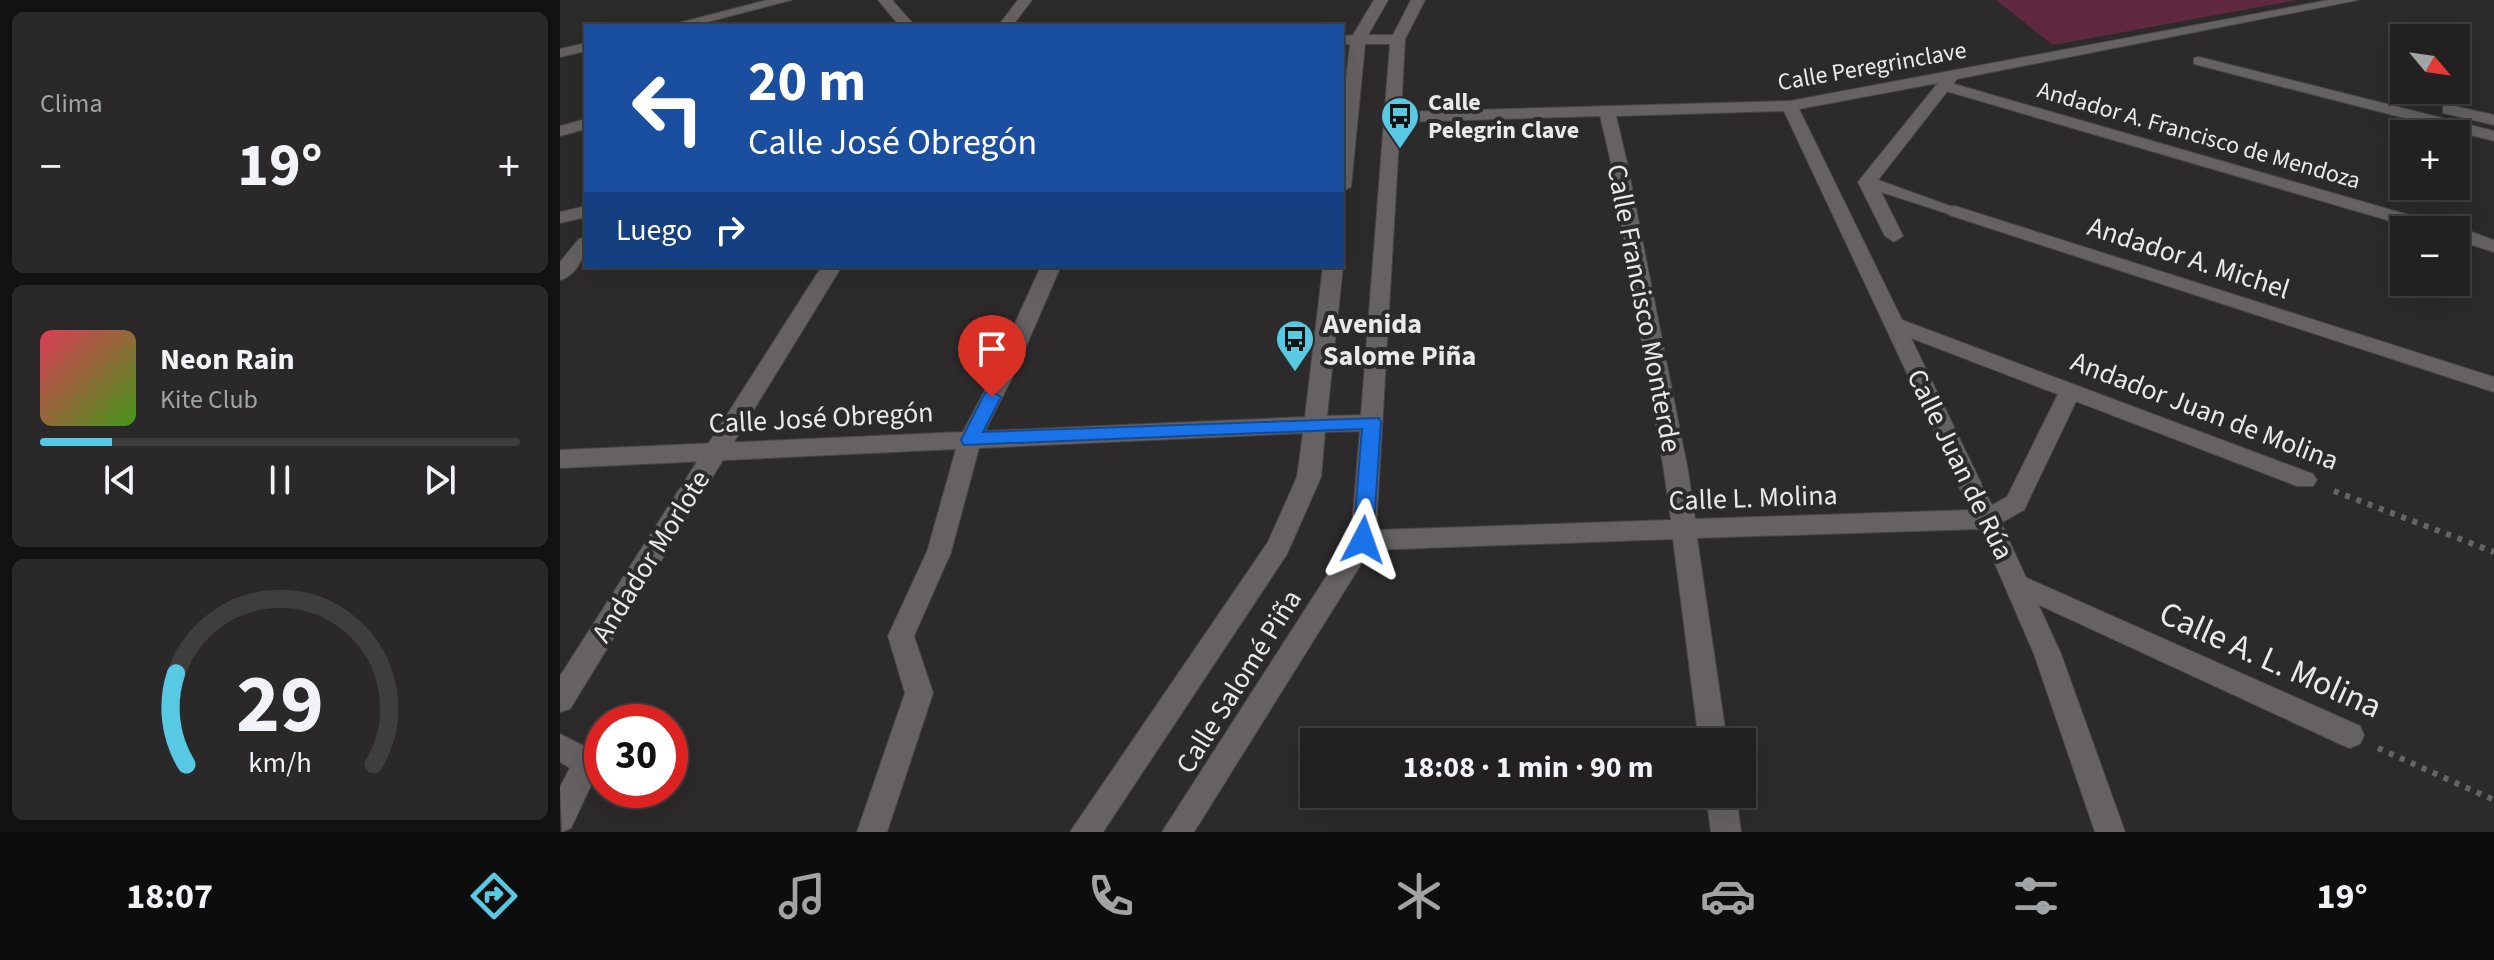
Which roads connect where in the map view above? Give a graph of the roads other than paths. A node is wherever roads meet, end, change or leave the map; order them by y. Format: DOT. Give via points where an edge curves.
graph roads {
  1 [pos="785,0"];
  2 [pos="885,0"];
  3 [pos="1025,0"];
  4 [pos="1381,0"];
  5 [pos="1418,0"];
  6 [pos="2351,0"];
  7 [pos="683,24"];
  8 [pos="906,24"];
  9 [pos="1007,24"];
  10 [pos="1398,39"];
  11 [pos="1350,40"];
  12 [pos="584,47"];
  13 [pos="560,53"];
  14 [pos="2199,61"];
  15 [pos="1948,82"];
  16 [pos="1790,106"];
  17 [pos="1607,112"];
  18 [pos="1393,117"];
  19 [pos="584,125"];
  20 [pos="2494,130"];
  21 [pos="560,131"];
  22 [pos="1344,150"];
  23 [pos="1867,182"];
  24 [pos="584,212"];
  25 [pos="2394,216"];
  26 [pos="560,218"];
  27 [pos="1894,236"];
  28 [pos="2470,238"];
  29 [pos="584,245"];
  30 [pos="2494,246"];
  31 [pos="831,268"];
  32 [pos="1050,268"];
  33 [pos="1333,268"];
  34 [pos="560,274"];
  35 [pos="1894,324"];
  36 [pos="2494,385"];
  37 [pos="2070,391"];
  38 [pos="1372,422"];
  39 [pos="1315,425"];
  40 [pos="970,440"];
  41 [pos="715,452"];
  42 [pos="560,459"];
  43 [pos="2305,480"];
  44 [pos="1988,519"];
  45 [pos="1684,530"];
  46 [pos="1363,540"];
  47 [pos="2018,584"];
  48 [pos="560,700"];
  49 [pos="1711,728"];
  50 [pos="2350,735"];
  51 [pos="560,747"];
  52 [pos="1723,808"];
  53 [pos="560,818"];
  54 [pos="872,832"];
  55 [pos="1085,832"];
  56 [pos="1177,832"];
  57 [pos="1726,832"];
  58 [pos="2110,832"];
  1 -- 7 [label="street"];
  2 -- 8 [label="street"];
  3 -- 9 [label="street"];
  4 -- 11 [label="street"];
  5 -- 10 [label="street"];
  6 -- 15 [label="street, Calle Peregrinclave"];
  10 -- 11 [label="street"];
  10 -- 18 [label="street, Calle Salomé Piña"];
  11 -- 22 [label="street"];
  12 -- 13 [label="street"];
  14 -- 20 [label="street" via="2329,96"];
  15 -- 16 [label="street, Calle Peregrinclave"];
  15 -- 23 [label="street"];
  15 -- 25 [label="street, Andador A. Francisco de Mendoza"];
  16 -- 17 [label="street, Calle Peregrinclave"];
  16 -- 35 [label="street, Calle Juan de Rúa"];
  17 -- 18 [label="street, Calle Peregrinclave"];
  17 -- 45 [label="street, Calle Francisco Monterde"];
  18 -- 38 [label="street, Calle Salomé Piña"];
  19 -- 21 [label="street"];
  23 -- 27 [label="street"];
  23 -- 36 [label="street, Andador A. Michel"];
  24 -- 26 [label="street"];
  28 -- 30 [label="street"];
  29 -- 34 [label="street"];
  31 -- 41 [label="street, Andador Morlote"];
  32 -- 40 [label="street"];
  33 -- 39 [label="street, Calle Salomé Piña"];
  35 -- 37 [label="street, Andador Juan de Molina"];
  35 -- 44 [label="street, Calle Juan de Rúa"];
  37 -- 43 [label="street, Andador Juan de Molina"];
  37 -- 44 [label="street" via="2016,503"];
  38 -- 39 [label="street, Calle José Obregón"];
  38 -- 46 [label="street, Calle Salomé Piña"];
  39 -- 40 [label="street, Calle José Obregón"];
  39 -- 55 [label="street, Calle Salomé Piña" via="1309,477 1278,547"];
  40 -- 41 [label="street, Calle José Obregón"];
  40 -- 54 [label="street" via="939,552 901,636 919,693"];
  41 -- 42 [label="street, Calle José Obregón"];
  41 -- 48 [label="street, Andador Morlote"];
  44 -- 45 [label="street, Calle L. Molina"];
  44 -- 47 [label="street, Calle Juan de Rúa"];
  45 -- 46 [label="street, Calle L. Molina"];
  45 -- 49 [label="street, Calle Francisco Monterde"];
  46 -- 56 [label="street, Calle Salomé Piña"];
  47 -- 50 [label="street, Calle A. L. Molina"];
  47 -- 58 [label="street, Calle Juan de Rúa" via="2082,740"];
  51 -- 53 [label="street" via="588,763"];
  52 -- 57 [label="street"];
}
